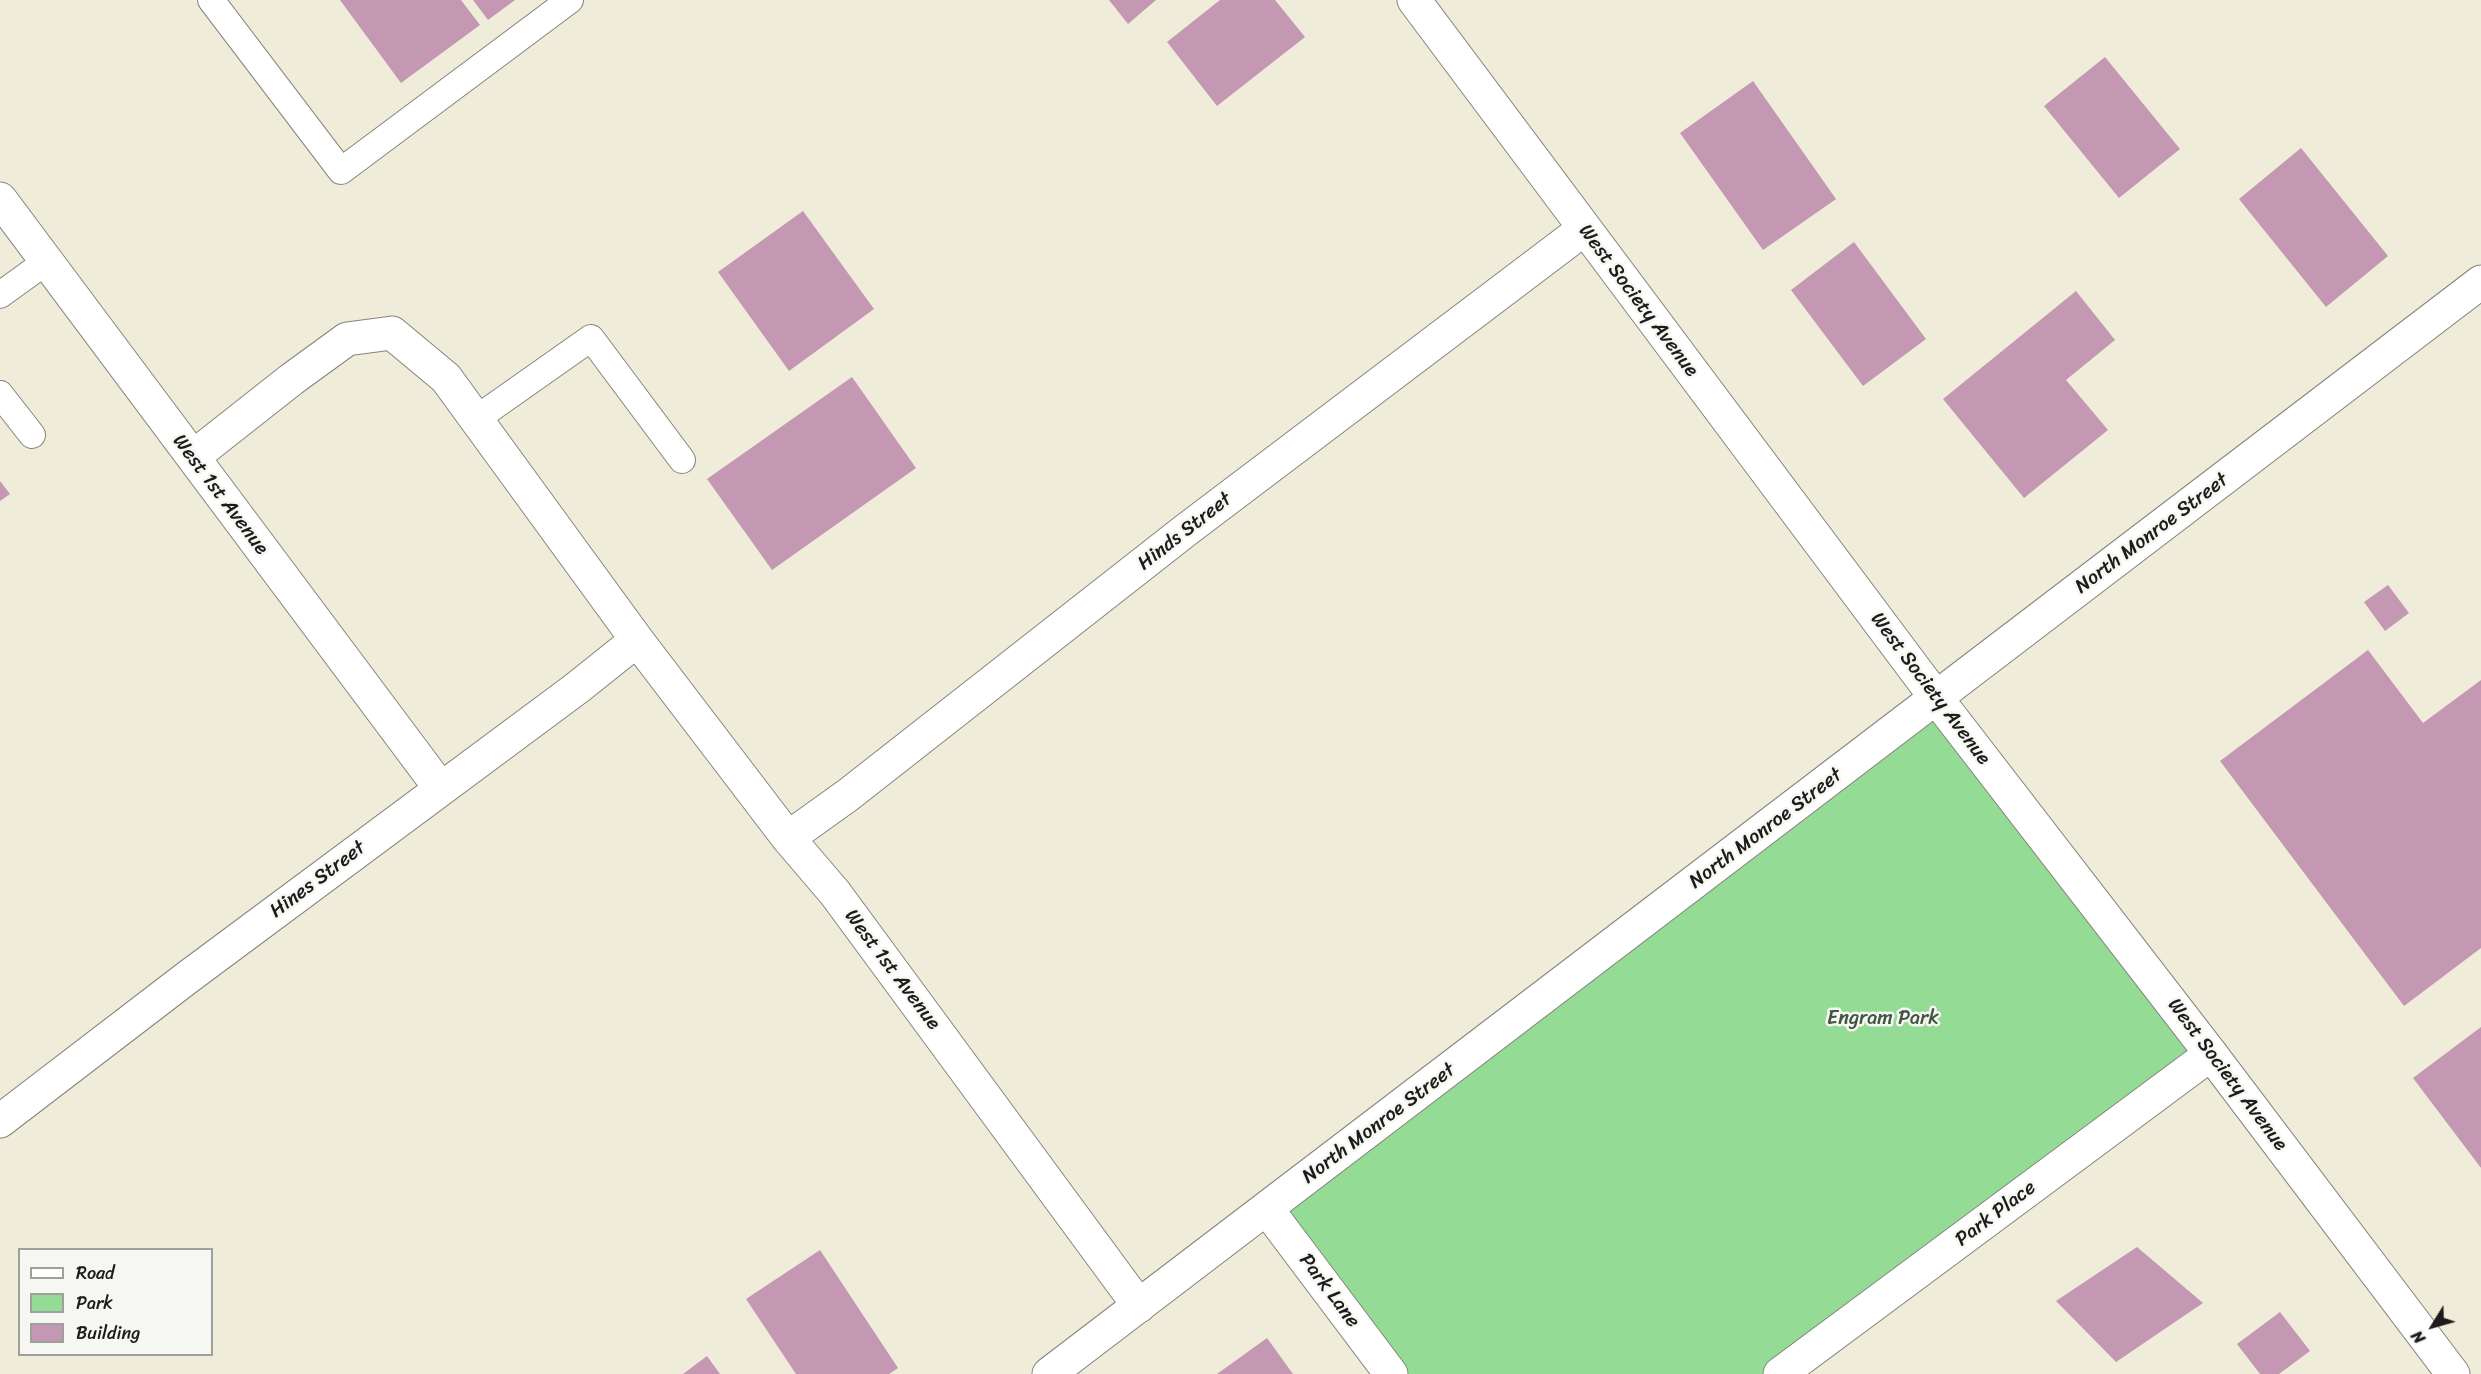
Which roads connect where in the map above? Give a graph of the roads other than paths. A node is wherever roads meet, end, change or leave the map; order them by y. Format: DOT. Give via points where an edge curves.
graph roads {
  1 [pos="211,0"];
  2 [pos="570,0"];
  3 [pos="1414,0"];
  4 [pos="0,200"];
  5 [pos="1584,229"];
  6 [pos="47,261"];
  7 [pos="2481,282"];
  8 [pos="0,295"];
  9 [pos="0,394"];
  10 [pos="476,419"];
  11 [pos="32,435"];
  12 [pos="193,457"];
  13 [pos="682,460"];
  14 [pos="637,640"];
  15 [pos="1937,699"];
  16 [pos="441,789"];
  17 [pos="788,838"];
  18 [pos="2211,1054"];
  19 [pos="0,1121"];
  20 [pos="1268,1209"];
  21 [pos="1139,1306"];
  22 [pos="1049,1374"];
  23 [pos="1391,1374"];
  24 [pos="1780,1374"];
  25 [pos="2453,1374"];
  1 -- 2 [label="lane" via="341,171"];
  3 -- 5 [label="street, West Society Avenue"];
  4 -- 6 [label="street, West 1st Avenue"];
  5 -- 15 [label="street, West Society Avenue"];
  5 -- 17 [label="street, Hinds Street"];
  6 -- 8 [label="lane"];
  6 -- 12 [label="street, West 1st Avenue"];
  7 -- 15 [label="street, North Monroe Street"];
  9 -- 11 [label="lane"];
  10 -- 12 [label="street, West 1st Avenue" via="446,378 392,333 347,339"];
  10 -- 13 [label="lane" via="591,338"];
  10 -- 14 [label="street, West 1st Avenue"];
  12 -- 16 [label="street, West 1st Avenue"];
  14 -- 16 [label="street, Hines Street"];
  14 -- 17 [label="street, West 1st Avenue"];
  15 -- 18 [label="street, West Society Avenue"];
  15 -- 20 [label="street, North Monroe Street"];
  16 -- 19 [label="street, Hines Street"];
  17 -- 21 [label="street, West 1st Avenue" via="835,893"];
  18 -- 24 [label="street, Park Place"];
  18 -- 25 [label="street, West Society Avenue"];
  20 -- 21 [label="street, North Monroe Street"];
  20 -- 23 [label="street, Park Lane"];
  21 -- 22 [label="street, North Monroe Street"];
}
